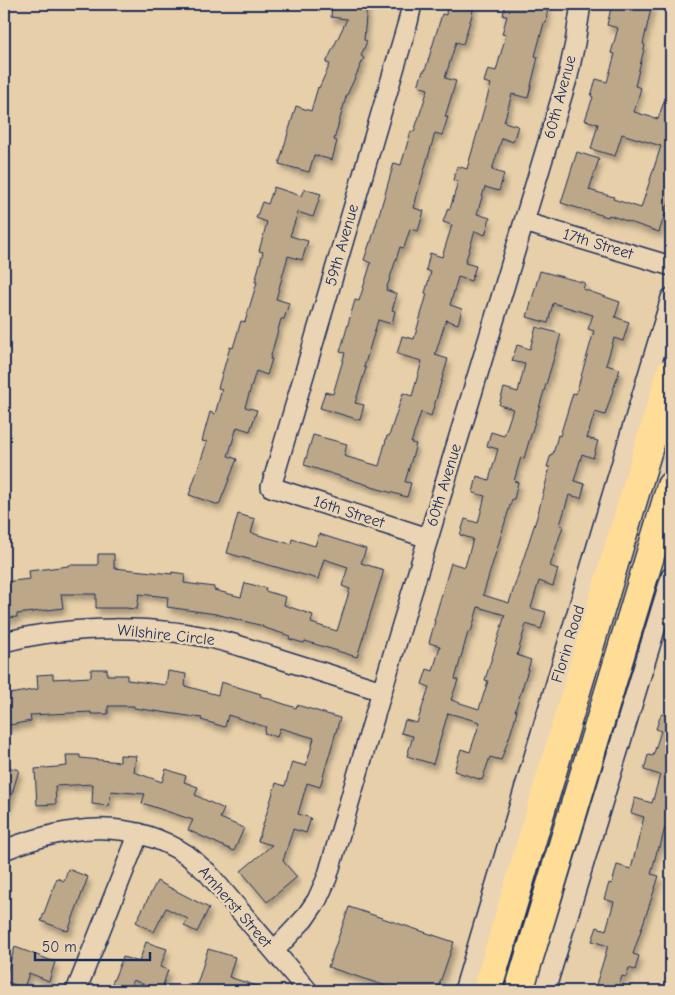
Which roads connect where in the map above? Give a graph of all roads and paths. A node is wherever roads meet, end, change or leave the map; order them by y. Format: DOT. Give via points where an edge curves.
graph roads {
  1 [pos="412,4"];
  2 [pos="581,4"];
  3 [pos="524,222"];
  4 [pos="671,266"];
  5 [pos="671,298"];
  6 [pos="671,372"];
  7 [pos="671,486"];
  8 [pos="271,487"];
  9 [pos="428,538"];
  10 [pos="671,577"];
  11 [pos="4,642"];
  12 [pos="382,691"];
  13 [pos="139,833"];
  14 [pos="4,850"];
  15 [pos="274,951"];
  16 [pos="76,991"];
  17 [pos="308,991"];
  18 [pos="464,991"];
  19 [pos="487,991"];
  20 [pos="519,991"];
  21 [pos="545,991"];
  1 -- 8 [label="street, 59th Avenue"];
  2 -- 3 [label="street, 60th Avenue" via="568,76"];
  3 -- 4 [label="street, 17th Street"];
  3 -- 9 [label="street, 60th Avenue"];
  5 -- 18 [label="street, Florin Road"];
  6 -- 19 [label="main road, Florin Road"];
  7 -- 20 [label="main road"];
  8 -- 9 [label="street, 16th Street"];
  9 -- 12 [label="street, 60th Avenue"];
  10 -- 21 [label="street"];
  11 -- 12 [label="street, Wilshire Circle" via="98,629 183,634 225,642"];
  12 -- 15 [label="street, 60th Avenue" via="327,878 304,919"];
  13 -- 14 [label="street, Amherst Street" via="95,828 60,833"];
  13 -- 15 [label="street, Amherst Street" via="162,840 207,872"];
  13 -- 16 [label="street"];
  15 -- 17 [label="street, Amherst Street"];
}
